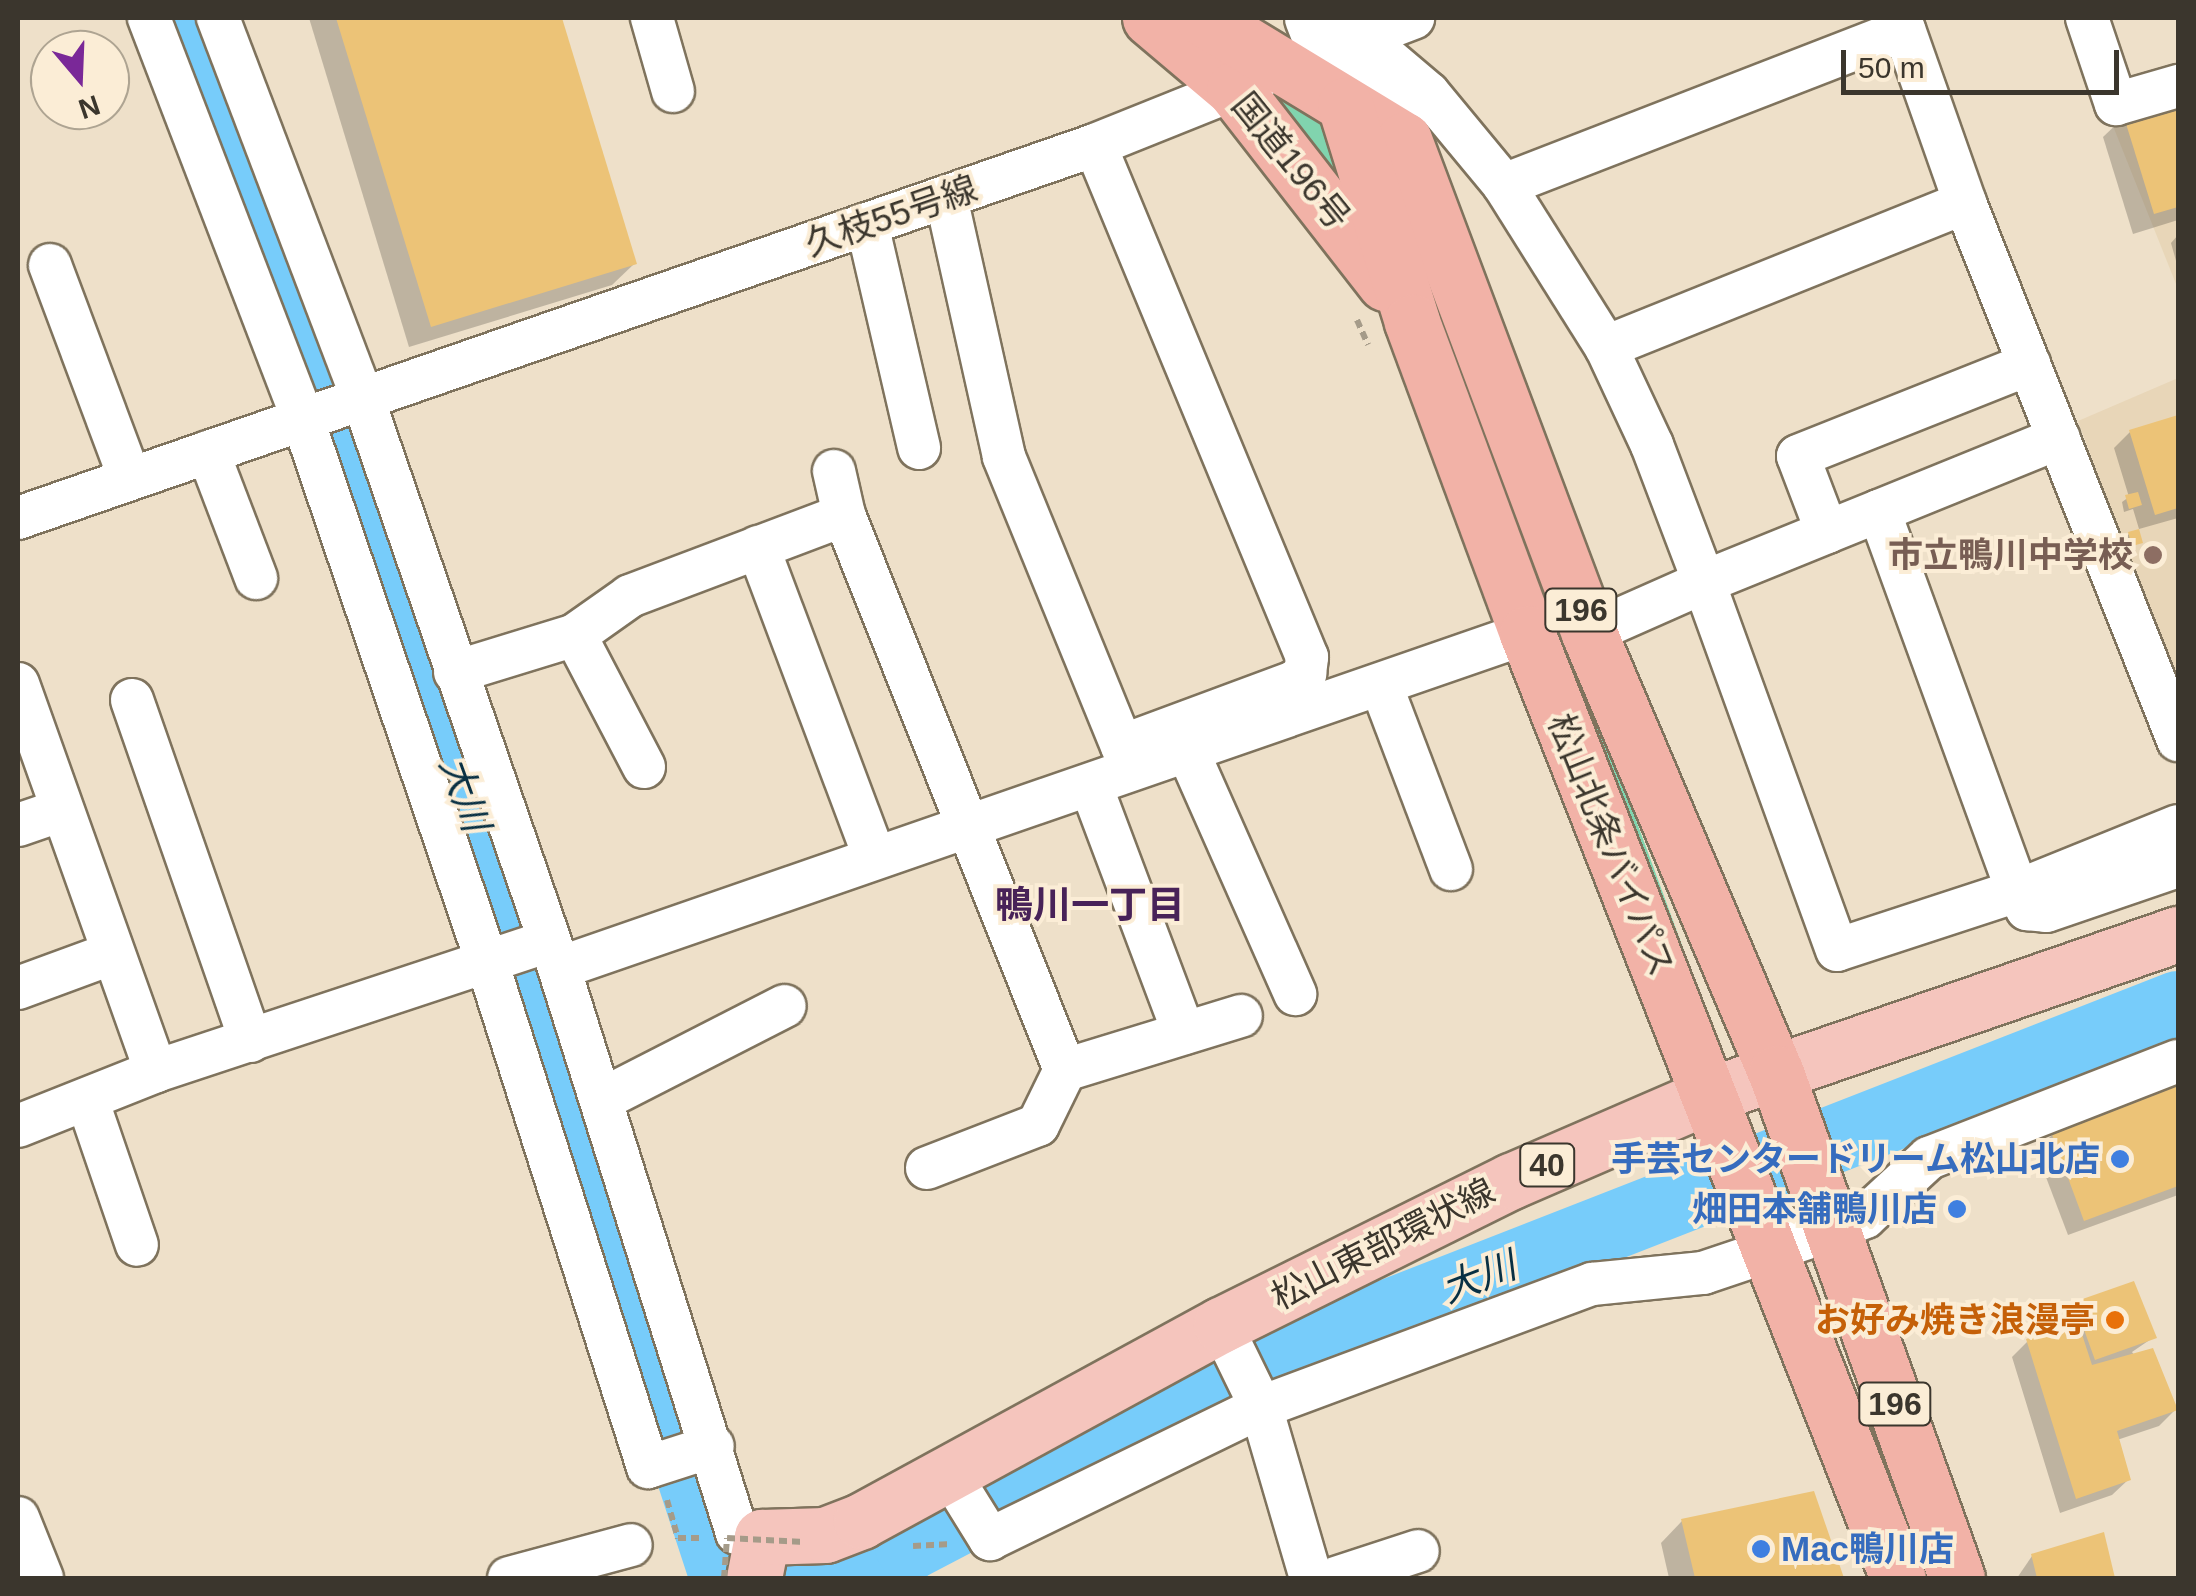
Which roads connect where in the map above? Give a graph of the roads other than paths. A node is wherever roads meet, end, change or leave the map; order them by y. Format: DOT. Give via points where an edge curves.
graph roads {
  1 [pos="150,18"];
  2 [pos="218,18"];
  3 [pos="652,18"];
  4 [pos="1150,18"];
  5 [pos="1203,18"];
  6 [pos="1413,18"];
  7 [pos="2087,18"];
  8 [pos="1902,24"];
  9 [pos="1311,47"];
  10 [pos="2178,86"];
  11 [pos="673,91"];
  12 [pos="1344,105"];
  13 [pos="1404,140"];
  14 [pos="1095,145"];
  15 [pos="1504,185"];
  16 [pos="946,197"];
  17 [pos="1965,202"];
  18 [pos="867,224"];
  19 [pos="48,265"];
  20 [pos="1412,322"];
  21 [pos="1606,346"];
  22 [pos="2029,364"];
  23 [pos="363,399"];
  24 [pos="302,420"];
  25 [pos="2060,438"];
  26 [pos="919,448"];
  27 [pos="208,452"];
  28 [pos="834,470"];
  29 [pos="130,479"];
  30 [pos="1879,511"];
  31 [pos="844,515"];
  32 [pos="18,518"];
  33 [pos="1827,532"];
  34 [pos="758,548"];
  35 [pos="256,578"];
  36 [pos="1704,582"];
  37 [pos="1528,633"];
  38 [pos="1589,633"];
  39 [pos="575,634"];
  40 [pos="455,672"];
  41 [pos="18,684"];
  42 [pos="1381,685"];
  43 [pos="132,700"];
  44 [pos="2178,740"];
  45 [pos="1188,752"];
  46 [pos="644,767"];
  47 [pos="1090,786"];
  48 [pos="62,810"];
  49 [pos="18,826"];
  50 [pos="2178,826"];
  51 [pos="967,828"];
  52 [pos="875,858"];
  53 [pos="2178,866"];
  54 [pos="1451,869"];
  55 [pos="2017,891"];
  56 [pos="2178,934"];
  57 [pos="113,953"];
  58 [pos="526,955"];
  59 [pos="1296,968"];
  60 [pos="18,988"];
  61 [pos="785,1006"];
  62 [pos="1242,1016"];
  63 [pos="1184,1033"];
  64 [pos="251,1040"];
  65 [pos="2178,1062"];
  66 [pos="1065,1070"];
  67 [pos="156,1072"];
  68 [pos="1776,1073"];
  69 [pos="1710,1095"];
  70 [pos="88,1099"];
  71 [pos="603,1099"];
  72 [pos="18,1126"];
  73 [pos="927,1168"];
  74 [pos="1833,1230"];
  75 [pos="137,1246"];
  76 [pos="1773,1252"];
  77 [pos="1225,1334"];
  78 [pos="1259,1402"];
  79 [pos="714,1446"];
  80 [pos="953,1481"];
  81 [pos="18,1518"];
  82 [pos="666,1540"];
  83 [pos="1418,1551"];
  84 [pos="761,1557"];
  85 [pos="42,1578"];
  86 [pos="510,1578"];
  87 [pos="1311,1578"];
  88 [pos="1336,1578"];
  89 [pos="1898,1578"];
  90 [pos="1958,1578"];
  1 -- 24 [label="street"];
  2 -- 23 [label="street"];
  3 -- 11 [label="street"];
  4 -- 9 [label="highway, 国道196号 / 196"];
  5 -- 9 [label="highway, 国道196号 / 196"];
  6 -- 9 [label="street, 久枝55号線"];
  7 -- 10 [label="street" via="2116,104"];
  8 -- 15 [label="street"];
  8 -- 17 [label="street"];
  9 -- 12 [label="highway, 国道196号 / 196"];
  9 -- 13 [label="street"];
  9 -- 14 [label="street, 久枝55号線"];
  9 -- 15 [label="street" via="1428,93"];
  9 -- 20 [label="highway, 国道196号 / 196" via="1345,223"];
  12 -- 13 [label="highway, 国道196号 / 196"];
  12 -- 20 [label="highway, 松山北条バイパス / 196"];
  13 -- 38 [label="highway, 松山北条バイパス / 196"];
  14 -- 16 [label="street, 久枝55号線"];
  14 -- 16 [label="street" via="1307,657 1305,674 1294,682 1122,746 1004,457"];
  15 -- 21 [label="street"];
  16 -- 18 [label="street, 久枝55号線"];
  17 -- 21 [label="street"];
  17 -- 22 [label="street"];
  18 -- 23 [label="street, 久枝55号線"];
  18 -- 26 [label="street"];
  19 -- 29 [label="street"];
  20 -- 37 [label="highway, 松山北条バイパス / 196"];
  21 -- 36 [label="street"];
  22 -- 25 [label="street"];
  22 -- 33 [label="street" via="1798,456"];
  23 -- 24 [label="street, 久枝55号線"];
  23 -- 40 [label="street"];
  24 -- 27 [label="street, 久枝55号線"];
  24 -- 58 [label="street"];
  25 -- 30 [label="street"];
  25 -- 44 [label="street"];
  27 -- 29 [label="street, 久枝55号線"];
  27 -- 35 [label="street"];
  28 -- 31 [label="street"];
  29 -- 32 [label="street, 久枝55号線"];
  30 -- 33 [label="street"];
  30 -- 55 [label="street"];
  31 -- 34 [label="street"];
  31 -- 51 [label="street"];
  33 -- 36 [label="street"];
  34 -- 39 [label="street" via="630,596"];
  34 -- 52 [label="street"];
  36 -- 38 [label="street"];
  36 -- 55 [label="street" via="1837,950"];
  37 -- 42 [label="street"];
  37 -- 69 [label="highway, 松山北条バイパス / 196"];
  38 -- 68 [label="highway, 松山北条バイパス / 196"];
  39 -- 40 [label="street"];
  39 -- 46 [label="street"];
  40 -- 58 [label="street"];
  41 -- 48 [label="street"];
  42 -- 45 [label="street"];
  42 -- 54 [label="street"];
  43 -- 64 [label="street" via="216,887"];
  45 -- 47 [label="street"];
  45 -- 59 [label="street"];
  47 -- 51 [label="street"];
  47 -- 63 [label="street"];
  48 -- 49 [label="street"];
  48 -- 57 [label="street"];
  50 -- 55 [label="street"];
  51 -- 52 [label="street"];
  51 -- 66 [label="street"];
  52 -- 58 [label="street"];
  53 -- 55 [label="street" via="2046,910 2027,908"];
  56 -- 68 [label="main road, 松山東部環状線 / 40"];
  57 -- 60 [label="street"];
  57 -- 67 [label="street"];
  58 -- 64 [label="street"];
  58 -- 71 [label="street"];
  58 -- 79 [label="street" via="656,1479"];
  61 -- 71 [label="street"];
  62 -- 63 [label="street"];
  63 -- 66 [label="street"];
  64 -- 67 [label="street"];
  65 -- 74 [label="street" via="1930,1158 1865,1217"];
  66 -- 73 [label="street" via="1038,1125"];
  67 -- 70 [label="street"];
  68 -- 69 [label="main road, 松山東部環状線 / 40"];
  68 -- 74 [label="highway, 松山北条バイパス / 196"];
  69 -- 76 [label="highway, 松山北条バイパス / 196"];
  69 -- 77 [label="main road, 松山東部環状線 / 40" via="1510,1181"];
  70 -- 72 [label="street"];
  70 -- 75 [label="street"];
  71 -- 79 [label="street"];
  74 -- 76 [label="street"];
  74 -- 90 [label="highway, 松山北条バイパス / 196"];
  76 -- 78 [label="street" via="1703,1273 1592,1284"];
  76 -- 89 [label="highway, 松山北条バイパス / 196"];
  77 -- 78 [label="street"];
  77 -- 80 [label="main road, 松山東部環状線 / 40"];
  78 -- 80 [label="street" via="990,1540"];
  78 -- 87 [label="street"];
  79 -- 84 [label="street" via="737,1533"];
  80 -- 84 [label="main road, 松山東部環状線 / 40"];
  81 -- 85 [label="street"];
  82 -- 86 [label="street"];
  83 -- 88 [label="street"];
}
